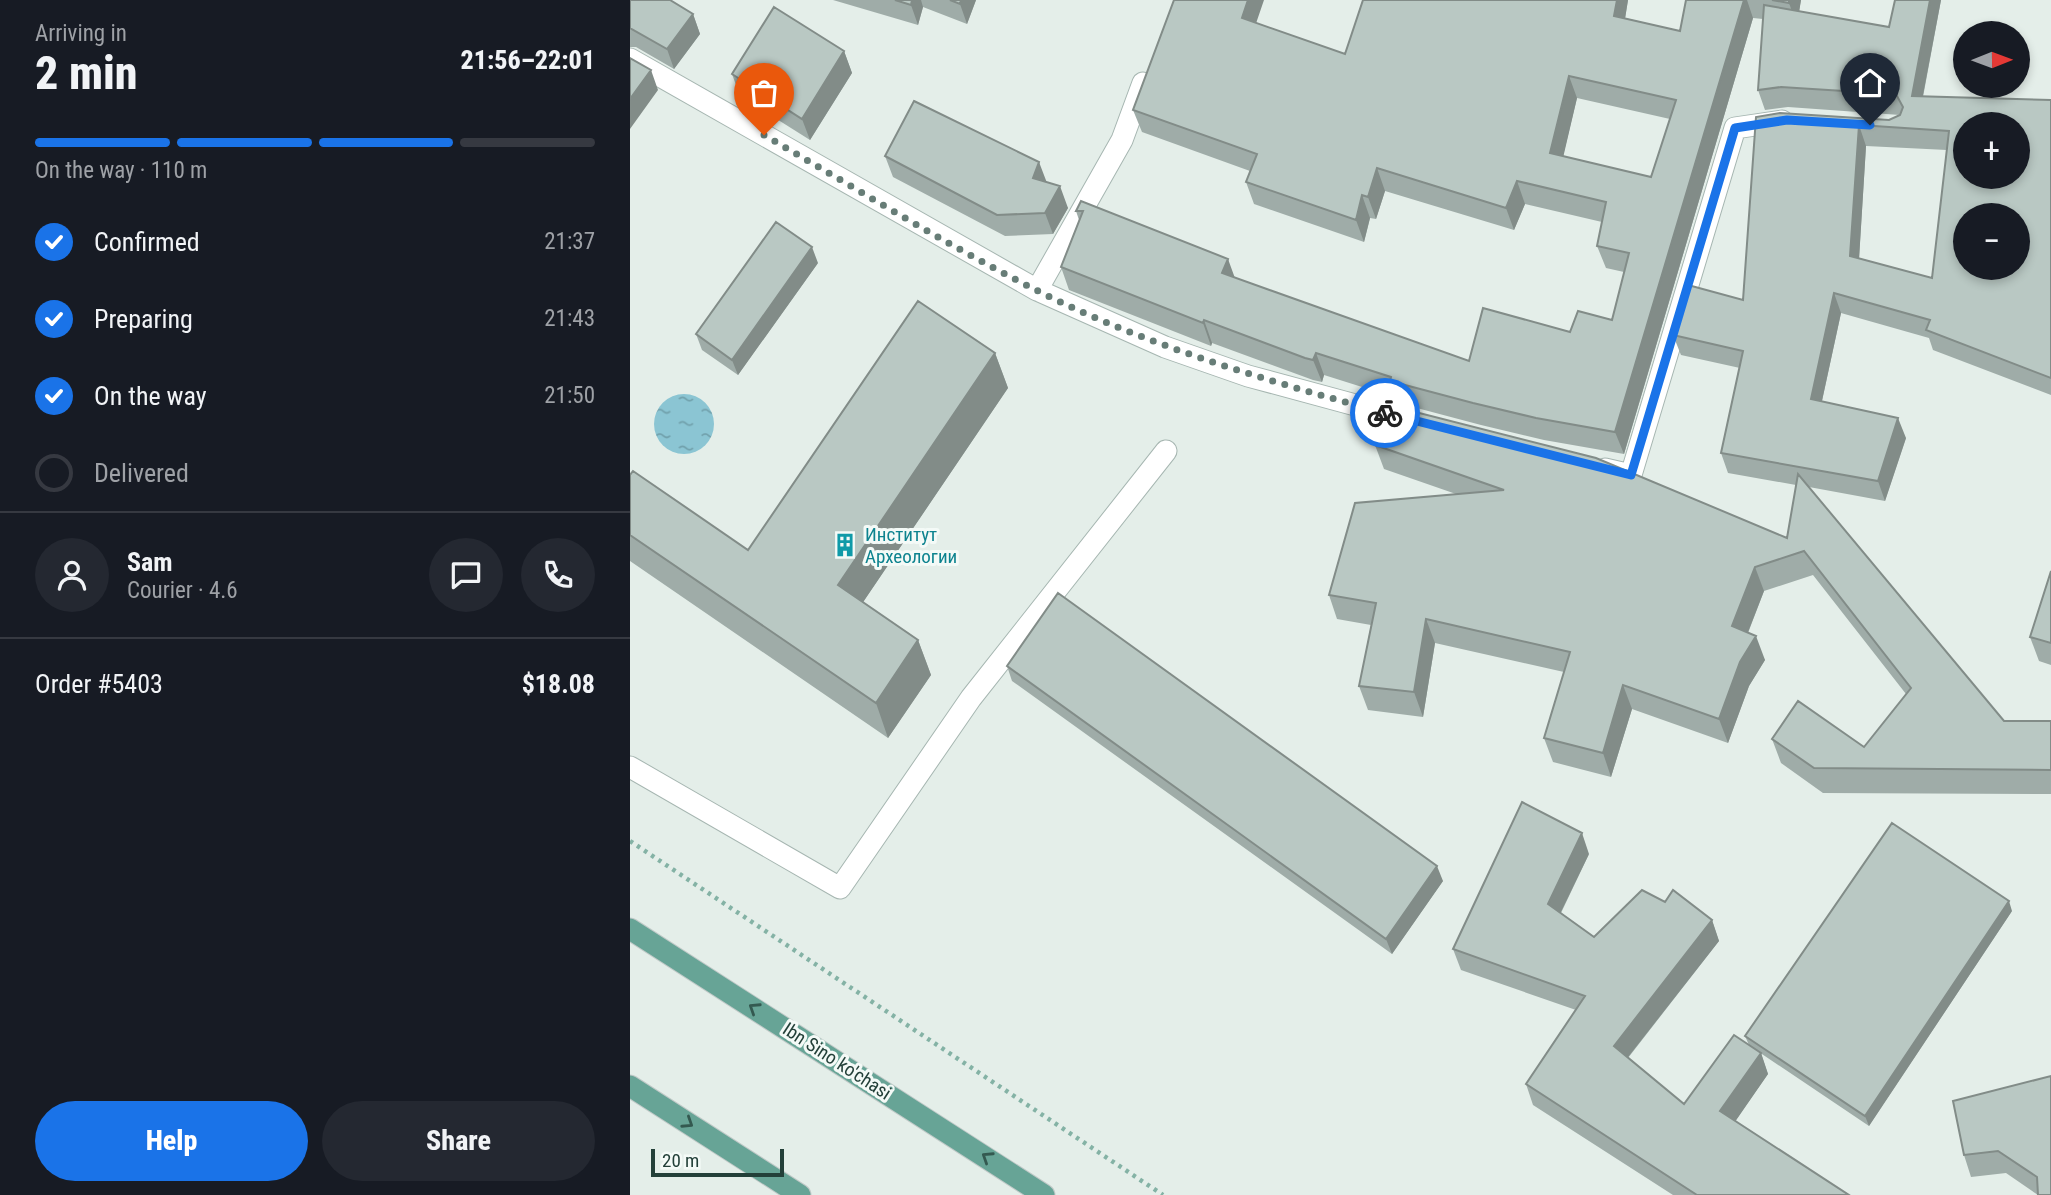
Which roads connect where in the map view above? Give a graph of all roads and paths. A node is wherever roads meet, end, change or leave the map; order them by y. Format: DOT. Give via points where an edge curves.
graph roads {
  1 [pos="630,59"];
  2 [pos="1151,63"];
  3 [pos="1801,121"];
  4 [pos="1037,290"];
  5 [pos="1424,424"];
  6 [pos="1167,451"];
  7 [pos="1580,463"];
  8 [pos="630,767"];
  9 [pos="630,841"];
  10 [pos="630,929"];
  11 [pos="630,1086"];
  12 [pos="800,1195"];
  13 [pos="1044,1195"];
  14 [pos="1163,1195"];
  1 -- 4 [label="street"];
  2 -- 4 [label="street" via="1122,139"];
  3 -- 7 [label="street" via="1735,128 1631,475"];
  4 -- 5 [label="street" via="1165,347 1248,376"];
  6 -- 8 [label="street" via="971,698 840,888"];
  9 -- 14 [label="path"];
  13 -- 10 [label="main road, Ibn Sino ko'chasi, one-way"];
  11 -- 12 [label="main road, one-way"];
}
